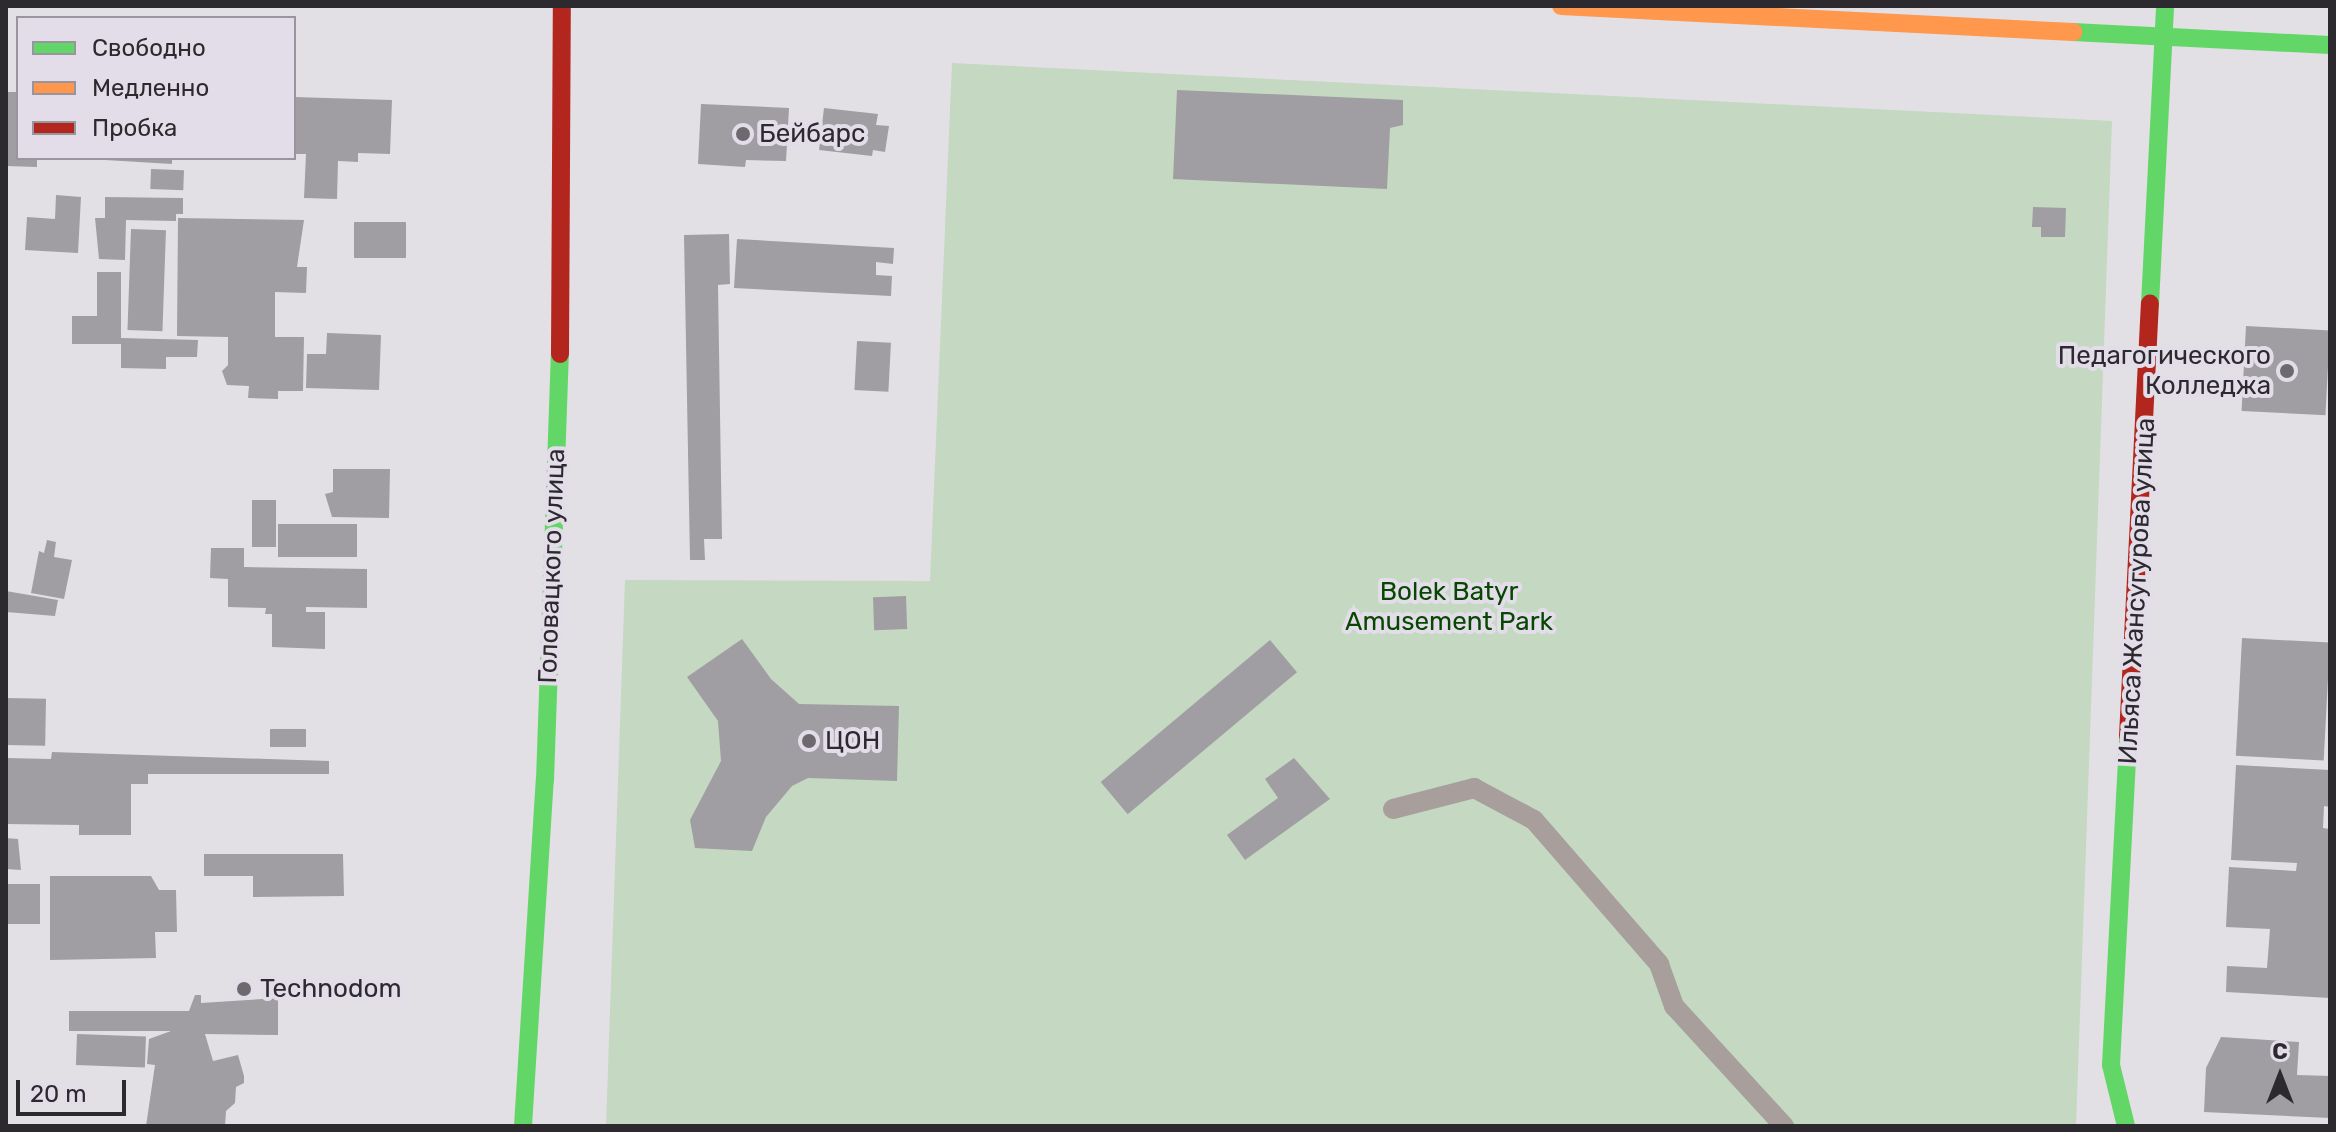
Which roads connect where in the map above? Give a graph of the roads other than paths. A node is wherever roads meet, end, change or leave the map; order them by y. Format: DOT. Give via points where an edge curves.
graph roads {
  1 [pos="562,6"];
  2 [pos="1561,6"];
  3 [pos="2165,6"];
  4 [pos="2164,36"];
  5 [pos="2330,45"];
  6 [pos="1393,809"];
  7 [pos="523,1126"];
  8 [pos="1784,1126"];
  9 [pos="2126,1126"];
  1 -- 7 [label="street, Головацкого улица" via="558,391 545,780"];
  2 -- 4 [label="street"];
  3 -- 4 [label="street, Ильяса Жансугурова улица"];
  4 -- 5 [label="street"];
  4 -- 9 [label="street, Ильяса Жансугурова улица" via="2111,1065"];
  6 -- 8 [label="lane" via="1474,788 1534,820 1659,964 1674,1006"];
}
